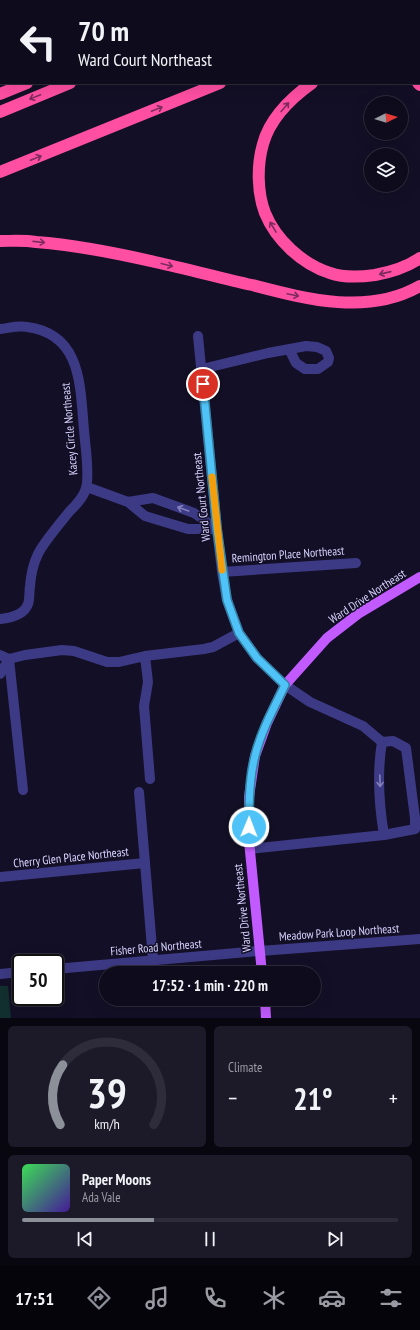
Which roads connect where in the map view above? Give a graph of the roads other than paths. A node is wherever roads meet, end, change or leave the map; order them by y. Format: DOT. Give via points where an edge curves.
graph roads {
  1 [pos="25,84"];
  2 [pos="68,84"];
  3 [pos="218,84"];
  4 [pos="311,84"];
  5 [pos="0,94"];
  6 [pos="0,112"];
  7 [pos="0,172"];
  8 [pos="0,240"];
  9 [pos="420,258"];
  10 [pos="420,286"];
  11 [pos="0,329"];
  12 [pos="198,336"];
  13 [pos="289,349"];
  14 [pos="202,369"];
  15 [pos="87,487"];
  16 [pos="128,502"];
  17 [pos="217,529"];
  18 [pos="356,563"];
  19 [pos="222,572"];
  20 [pos="420,577"];
  21 [pos="0,619"];
  22 [pos="239,633"];
  23 [pos="146,656"];
  24 [pos="5,657"];
  25 [pos="0,674"];
  26 [pos="285,685"];
  27 [pos="382,742"];
  28 [pos="150,779"];
  29 [pos="23,790"];
  30 [pos="139,792"];
  31 [pos="384,835"];
  32 [pos="250,848"];
  33 [pos="145,862"];
  34 [pos="0,877"];
  35 [pos="420,939"];
  36 [pos="260,951"];
  37 [pos="153,960"];
  38 [pos="261,966"];
  39 [pos="64,968"];
  40 [pos="12,973"];
  41 [pos="0,974"];
  42 [pos="265,1006"];
  43 [pos="266,1018"];
  1 -- 5 [label="highway"];
  2 -- 6 [label="highway, one-way"];
  7 -- 3 [label="highway, one-way"];
  9 -- 4 [label="highway, one-way" via="412,264 387,273 366,277 347,276 330,273 310,264 280,239 265,213 260,195 259,175 263,142 275,119 287,104"];
  8 -- 10 [label="highway, one-way" via="36,241 88,248 327,302 355,303 392,298"];
  11 -- 15 [label="street, Kacey Circle Northeast" via="26,326 44,331 59,339 70,352 81,391"];
  12 -- 14 [label="street, Ward Court Northeast"];
  13 -- 14 [label="street"];
  14 -- 17 [label="street, Ward Court Northeast"];
  15 -- 16 [label="street, Kacey Circle Northeast"];
  15 -- 21 [label="street, Kacey Circle Northeast" via="81,499 39,552 32,568 28,604 20,614"];
  16 -- 17 [label="street, Kacey Circle Northeast" via="146,516 188,530"];
  17 -- 16 [label="street, Kacey Circle Northeast, one-way" via="194,513 153,498"];
  17 -- 19 [label="street, Ward Court Northeast"];
  18 -- 19 [label="street, Remington Place Northeast"];
  19 -- 22 [label="street, Ward Court Northeast" via="227,600"];
  20 -- 26 [label="main road, Ward Drive Northeast" via="358,614 327,638"];
  22 -- 23 [label="street" via="213,647"];
  22 -- 26 [label="street, Ward Court Northeast" via="257,658"];
  23 -- 24 [label="street" via="107,662 74,651 62,650"];
  23 -- 28 [label="street" via="148,682 144,706"];
  24 -- 25 [label="street"];
  24 -- 29 [label="street"];
  26 -- 27 [label="street, Ward Court Northeast" via="310,702 363,726"];
  26 -- 32 [label="main road, Ward Drive Northeast" via="255,756 249,797"];
  27 -- 31 [label="street, one-way" via="379,759"];
  27 -- 31 [label="street" via="393,741 406,748 415,818 415,829"];
  30 -- 33 [label="street, Cherry Glen Place Northeast"];
  31 -- 32 [label="street"];
  32 -- 36 [label="main road, Ward Drive Northeast"];
  33 -- 34 [label="street, Cherry Glen Place Northeast"];
  33 -- 37 [label="street, Cherry Glen Place Northeast"];
  35 -- 36 [label="street, Meadow Park Loop Northeast"];
  36 -- 37 [label="street, Fisher Road Northeast"];
  36 -- 38 [label="main road, Ward Drive Northeast"];
  37 -- 39 [label="street, Fisher Road Northeast"];
  40 -- 41 [label="street"];
  42 -- 43 [label="main road"];
}
